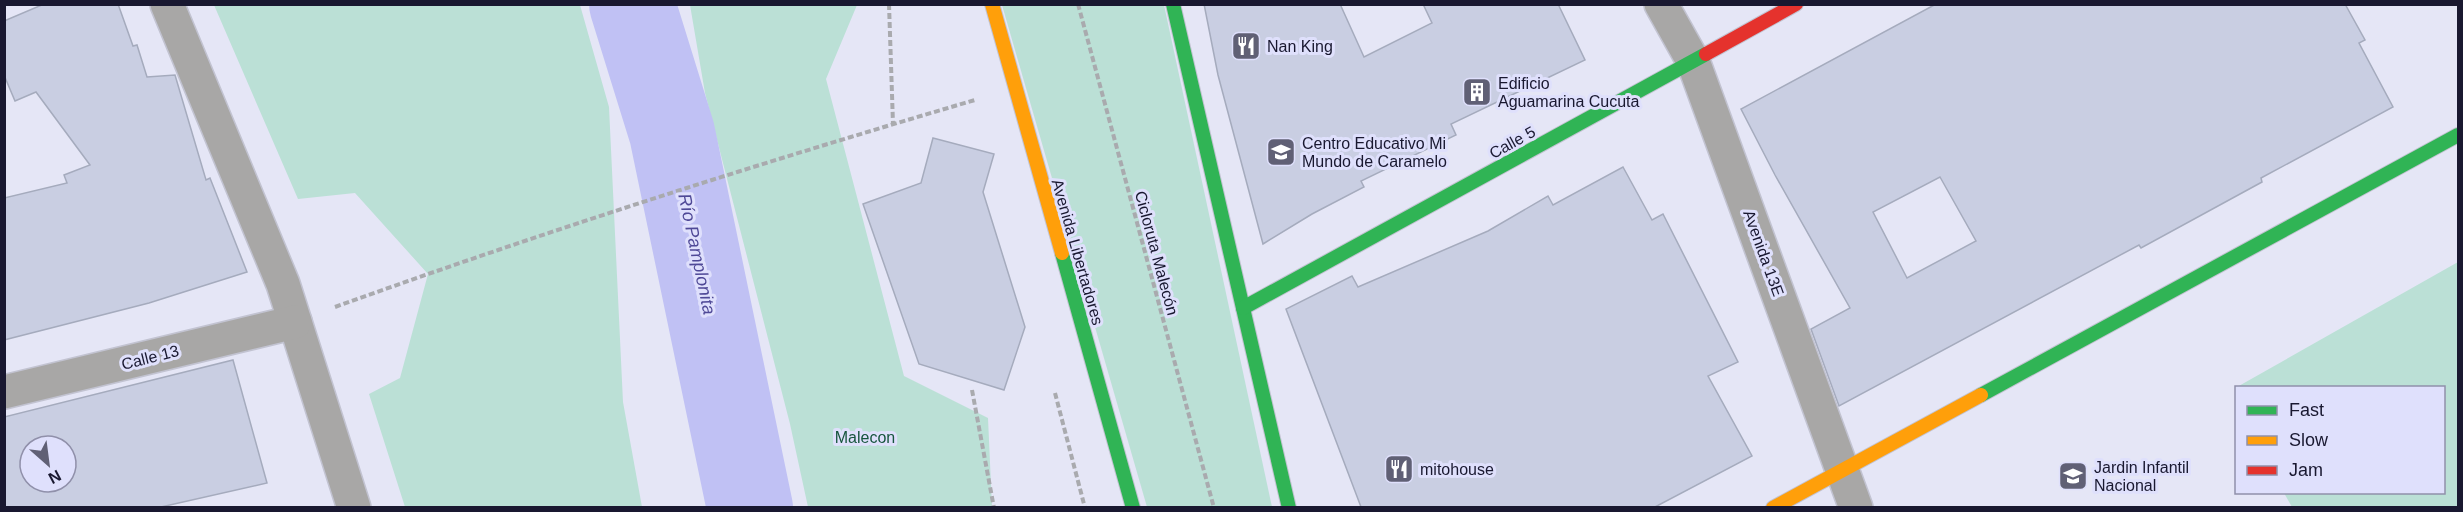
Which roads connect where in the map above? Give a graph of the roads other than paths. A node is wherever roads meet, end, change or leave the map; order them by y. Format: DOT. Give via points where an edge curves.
graph roads {
  1 [pos="167,4"];
  2 [pos="992,4"];
  3 [pos="1173,4"];
  4 [pos="1661,4"];
  5 [pos="1796,4"];
  6 [pos="1693,61"];
  7 [pos="2458,135"];
  8 [pos="1244,308"];
  9 [pos="295,322"];
  10 [pos="4,392"];
  11 [pos="1844,469"];
  12 [pos="354,507"];
  13 [pos="1132,507"];
  14 [pos="1289,507"];
  15 [pos="1773,507"];
  16 [pos="1856,507"];
  1 -- 9 [label="street"];
  2 -- 13 [label="street, Avenida Libertadores"];
  3 -- 8 [label="street"];
  4 -- 6 [label="street, Avenida 13E"];
  5 -- 6 [label="street, Calle 5"];
  6 -- 8 [label="street, Calle 5"];
  6 -- 11 [label="street, Avenida 13E"];
  7 -- 11 [label="street"];
  8 -- 14 [label="street"];
  9 -- 10 [label="street, Calle 13"];
  9 -- 12 [label="street"];
  11 -- 15 [label="street"];
  11 -- 16 [label="street, Avenida 13E"];
}
